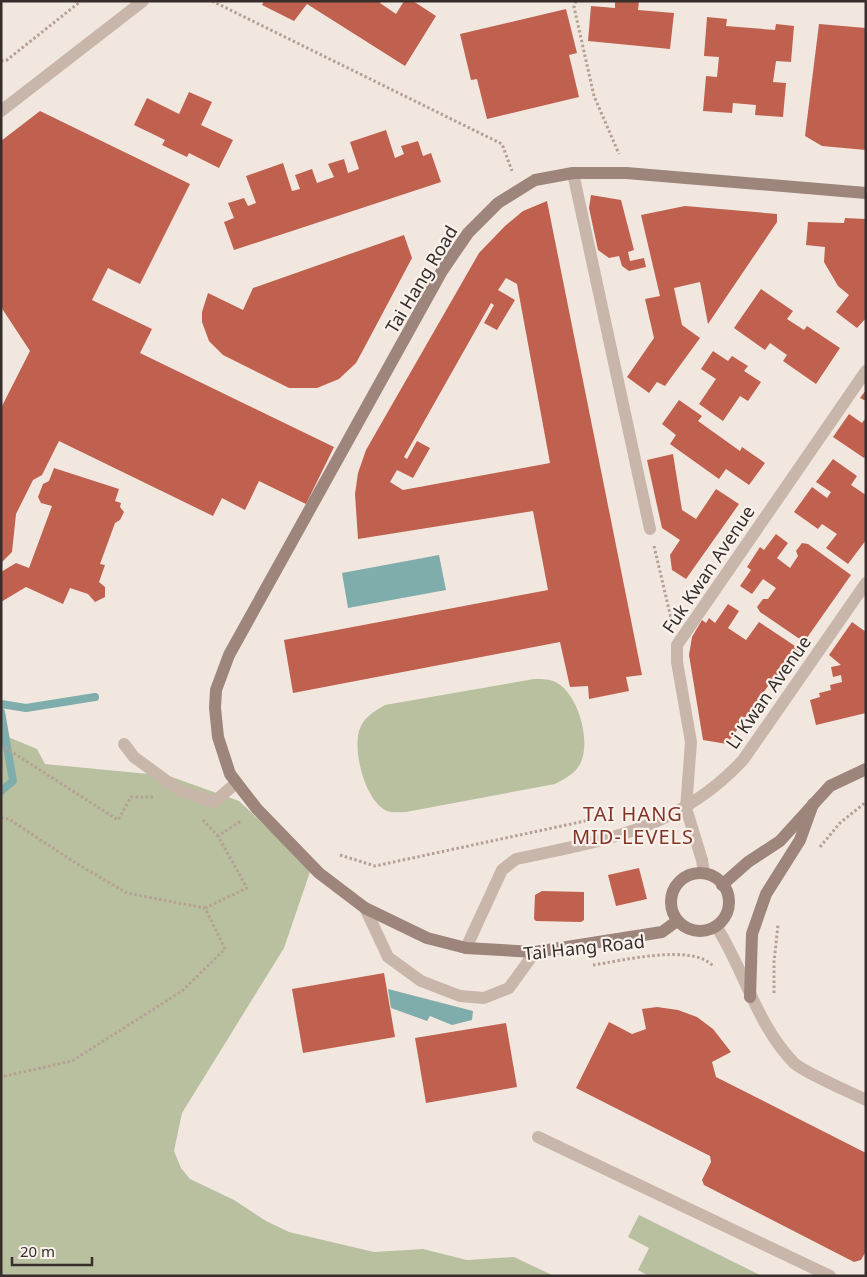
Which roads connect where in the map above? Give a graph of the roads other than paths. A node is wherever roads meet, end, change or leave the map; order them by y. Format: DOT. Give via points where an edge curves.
graph roads {
  1 [pos="143,1"];
  2 [pos="1,111"];
  3 [pos="573,173"];
  4 [pos="866,193"];
  5 [pos="866,371"];
  6 [pos="650,529"];
  7 [pos="866,583"];
  8 [pos="124,744"];
  9 [pos="866,769"];
  10 [pos="236,784"];
  11 [pos="813,804"];
  12 [pos="686,808"];
  13 [pos="704,873"];
  14 [pos="722,885"];
  15 [pos="365,908"];
  16 [pos="677,922"];
  17 [pos="716,926"];
  18 [pos="466,948"];
  19 [pos="535,952"];
  20 [pos="750,996"];
  21 [pos="866,1100"];
  22 [pos="538,1138"];
  23 [pos="830,1276"];
  1 -- 2 [label="street"];
  3 -- 4 [label="main road, Tai Hang Road" via="657,175"];
  3 -- 6 [label="street"];
  3 -- 10 [label="main road, Tai Hang Road" via="535,180 498,203 468,233 442,271 229,655 216,690 215,708 218,737"];
  5 -- 12 [label="street, Fuk Kwan Avenue" via="676,645 691,742"];
  7 -- 12 [label="street, Li Kwan Avenue" via="743,760 726,778"];
  8 -- 10 [label="street" via="134,757 179,790 214,802"];
  9 -- 11 [label="main road" via="830,786"];
  10 -- 15 [label="main road, Tai Hang Road" via="319,874"];
  11 -- 14 [label="main road" via="780,841 748,862"];
  11 -- 20 [label="main road" via="800,840 766,894 752,934"];
  12 -- 13 [label="street, Fuk Kwan Avenue"];
  12 -- 18 [label="street, Li Kwan Avenue" via="639,830 516,859 502,870"];
  13 -- 14 [label="main road"];
  13 -- 16 [label="main road" via="690,875 678,882 671,895 671,909"];
  14 -- 17 [label="main road" via="729,902 725,916"];
  15 -- 18 [label="main road, Tai Hang Road" via="427,938"];
  15 -- 19 [label="street" via="388,957 421,981 460,996 484,998 509,988"];
  16 -- 17 [label="main road" via="689,930 702,932"];
  16 -- 19 [label="main road, Tai Hang Road" via="662,932"];
  17 -- 20 [label="street"];
  18 -- 19 [label="main road, Tai Hang Road"];
  20 -- 21 [label="street" via="768,1031 795,1064"];
  22 -- 23 [label="street"];
}
